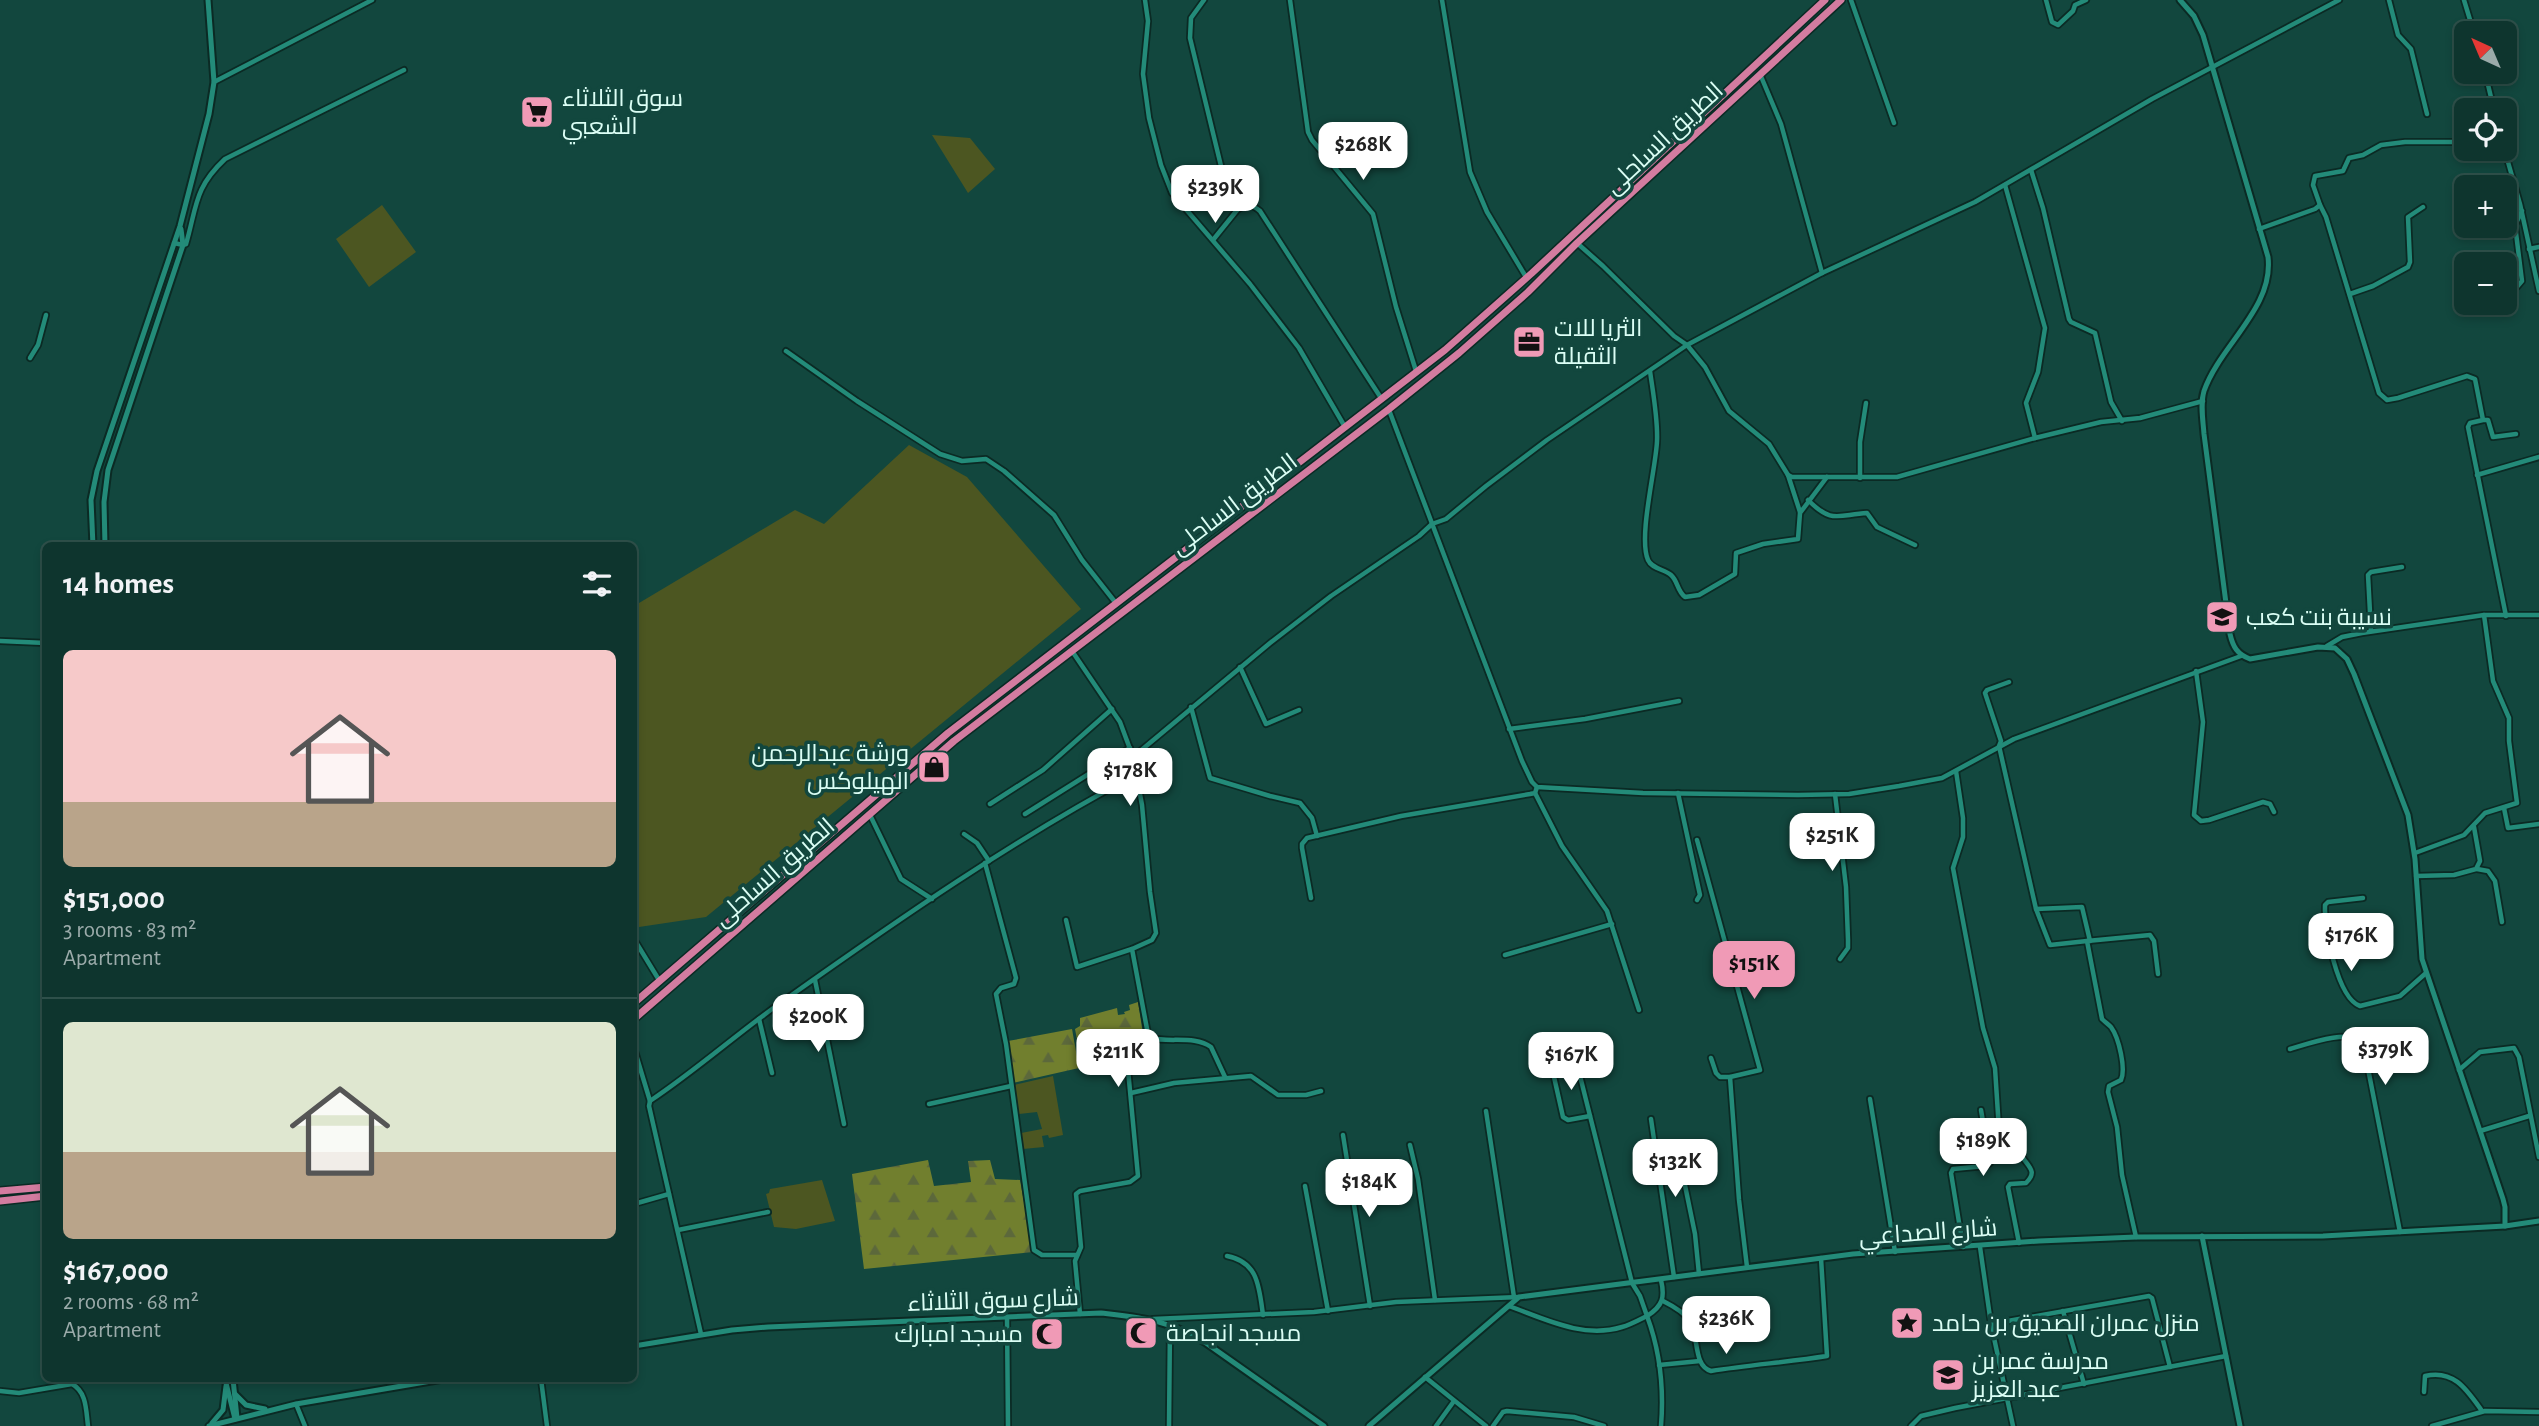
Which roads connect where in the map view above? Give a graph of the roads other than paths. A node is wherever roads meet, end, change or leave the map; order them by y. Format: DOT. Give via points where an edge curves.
graph roads {
  1 [pos="208,0"];
  2 [pos="372,0"];
  3 [pos="1145,0"];
  4 [pos="1205,0"];
  5 [pos="1290,0"];
  6 [pos="1442,0"];
  7 [pos="1841,0"];
  8 [pos="1851,0"];
  9 [pos="2046,0"];
  10 [pos="2086,0"];
  11 [pos="2180,0"];
  12 [pos="2339,0"];
  13 [pos="2389,0"];
  14 [pos="2464,0"];
  15 [pos="1823,1"];
  16 [pos="1829,11"];
  17 [pos="2470,21"];
  18 [pos="2212,66"];
  19 [pos="404,69"];
  20 [pos="1760,74"];
  21 [pos="214,82"];
  22 [pos="2427,114"];
  23 [pos="1894,123"];
  24 [pos="2454,142"];
  25 [pos="2508,161"];
  26 [pos="2031,170"];
  27 [pos="2005,185"];
  28 [pos="2320,205"];
  29 [pos="2423,207"];
  30 [pos="1238,209"];
  31 [pos="2522,211"];
  32 [pos="180,226"];
  33 [pos="2259,229"];
  34 [pos="1213,240"];
  35 [pos="174,243"];
  36 [pos="1577,243"];
  37 [pos="183,245"];
  38 [pos="2539,247"];
  39 [pos="2529,249"];
  40 [pos="1822,273"];
  41 [pos="1527,278"];
  42 [pos="2517,287"];
  43 [pos="2539,291"];
  44 [pos="2350,294"];
  45 [pos="46,315"];
  46 [pos="1687,345"];
  47 [pos="786,351"];
  48 [pos="30,358"];
  49 [pos="1650,371"];
  50 [pos="1417,372"];
  51 [pos="1382,399"];
  52 [pos="2203,401"];
  53 [pos="1866,403"];
  54 [pos="1389,409"];
  55 [pos="2483,420"];
  56 [pos="2122,421"];
  57 [pos="1346,428"];
  58 [pos="2516,434"];
  59 [pos="2035,438"];
  60 [pos="2539,457"];
  61 [pos="1788,475"];
  62 [pos="2477,475"];
  63 [pos="1828,476"];
  64 [pos="1860,478"];
  65 [pos="1275,481"];
  66 [pos="1283,491"];
  67 [pos="1808,499"];
  68 [pos="1800,513"];
  69 [pos="1432,524"];
  70 [pos="93,542"];
  71 [pos="105,542"];
  72 [pos="1915,545"];
  73 [pos="2402,567"];
  74 [pos="1115,602"];
  75 [pos="2484,615"];
  76 [pos="2539,615"];
  77 [pos="2506,617"];
  78 [pos="2371,631"];
  79 [pos="0,641"];
  80 [pos="42,643"];
  81 [pos="2327,646"];
  82 [pos="1072,651"];
  83 [pos="2241,656"];
  84 [pos="1240,667"];
  85 [pos="2196,671"];
  86 [pos="2009,682"];
  87 [pos="1679,701"];
  88 [pos="1191,707"];
  89 [pos="1112,709"];
  90 [pos="1299,710"];
  91 [pos="1509,729"];
  92 [pos="1999,746"];
  93 [pos="1130,748"];
  94 [pos="1133,757"];
  95 [pos="1956,771"];
  96 [pos="1135,775"];
  97 [pos="1536,790"];
  98 [pos="1678,793"];
  99 [pos="1835,794"];
  100 [pos="990,804"];
  101 [pos="2504,808"];
  102 [pos="2274,812"];
  103 [pos="870,814"];
  104 [pos="1025,814"];
  105 [pos="2539,824"];
  106 [pos="2474,826"];
  107 [pos="964,834"];
  108 [pos="1318,836"];
  109 [pos="1697,839"];
  110 [pos="2415,853"];
  111 [pos="987,862"];
  112 [pos="2476,869"];
  113 [pos="2416,876"];
  114 [pos="1311,898"];
  115 [pos="2363,898"];
  116 [pos="932,899"];
  117 [pos="1697,901"];
  118 [pos="2036,909"];
  119 [pos="1066,920"];
  120 [pos="2502,922"];
  121 [pos="1612,924"];
  122 [pos="2088,941"];
  123 [pos="703,943"];
  124 [pos="637,944"];
  125 [pos="1132,949"];
  126 [pos="710,952"];
  127 [pos="1505,955"];
  128 [pos="1840,959"];
  129 [pos="2426,973"];
  130 [pos="2158,974"];
  131 [pos="659,980"];
  132 [pos="815,980"];
  133 [pos="637,1000"];
  134 [pos="1639,1010"];
  135 [pos="637,1015"];
  136 [pos="759,1019"];
  137 [pos="1150,1038"];
  138 [pos="2290,1049"];
  139 [pos="637,1058"];
  140 [pos="1711,1058"];
  141 [pos="1552,1068"];
  142 [pos="2459,1070"];
  143 [pos="772,1073"];
  144 [pos="1580,1076"];
  145 [pos="1225,1077"];
  146 [pos="1730,1077"];
  147 [pos="1011,1086"];
  148 [pos="1321,1091"];
  149 [pos="1131,1093"];
  150 [pos="1870,1099"];
  151 [pos="650,1101"];
  152 [pos="929,1104"];
  153 [pos="1981,1110"];
  154 [pos="1486,1111"];
  155 [pos="2529,1115"];
  156 [pos="1590,1116"];
  157 [pos="1651,1119"];
  158 [pos="844,1124"];
  159 [pos="2480,1131"];
  160 [pos="1343,1135"];
  161 [pos="1410,1146"];
  162 [pos="2539,1157"];
  163 [pos="1681,1166"];
  164 [pos="1305,1186"];
  165 [pos="42,1187"];
  166 [pos="0,1191"];
  167 [pos="669,1194"];
  168 [pos="42,1196"];
  169 [pos="0,1201"];
  170 [pos="637,1203"];
  171 [pos="768,1212"];
  172 [pos="2539,1221"];
  173 [pos="2505,1226"];
  174 [pos="678,1230"];
  175 [pos="2400,1232"];
  176 [pos="2202,1236"];
  177 [pos="2136,1237"];
  178 [pos="2019,1243"];
  179 [pos="1963,1247"];
  180 [pos="1980,1247"];
  181 [pos="1895,1252"];
  182 [pos="1078,1255"];
  183 [pos="1227,1256"];
  184 [pos="1821,1257"];
  185 [pos="1747,1268"];
  186 [pos="1699,1274"];
  187 [pos="1674,1278"];
  188 [pos="1661,1279"];
  189 [pos="1632,1283"];
  190 [pos="1516,1297"];
  191 [pos="1435,1300"];
  192 [pos="1663,1301"];
  193 [pos="1370,1306"];
  194 [pos="1509,1306"];
  195 [pos="1328,1311"];
  196 [pos="2063,1311"];
  197 [pos="1080,1314"];
  198 [pos="1263,1315"];
  199 [pos="1007,1316"];
  200 [pos="1647,1316"];
  201 [pos="1153,1319"];
  202 [pos="1991,1324"];
  203 [pos="1170,1325"];
  204 [pos="701,1334"];
  205 [pos="637,1345"];
  206 [pos="2226,1356"];
  207 [pos="1700,1361"];
  208 [pos="1659,1365"];
  209 [pos="2170,1367"];
  210 [pos="1425,1377"];
  211 [pos="225,1382"];
  212 [pos="233,1382"];
  213 [pos="425,1382"];
  214 [pos="541,1382"];
  215 [pos="2084,1384"];
  216 [pos="0,1391"];
  217 [pos="2424,1392"];
  218 [pos="235,1394"];
  219 [pos="2006,1399"];
  220 [pos="1454,1401"];
  221 [pos="296,1404"];
  222 [pos="275,1409"];
  223 [pos="2482,1411"];
  224 [pos="2539,1412"];
  225 [pos="236,1418"];
  226 [pos="88,1426"];
  227 [pos="207,1426"];
  228 [pos="304,1426"];
  229 [pos="547,1426"];
  230 [pos="1008,1426"];
  231 [pos="1169,1426"];
  232 [pos="1324,1426"];
  233 [pos="1369,1426"];
  234 [pos="1436,1426"];
  235 [pos="1486,1426"];
  236 [pos="1493,1426"];
  237 [pos="1604,1426"];
  238 [pos="1661,1426"];
  239 [pos="1911,1426"];
  240 [pos="2013,1426"];
  241 [pos="2240,1426"];
  242 [pos="2432,1426"];
  1 -- 21 [label="street"];
  2 -- 21 [label="street"];
  3 -- 34 [label="street" via="1148,21 1143,74 1160,165 1178,202"];
  4 -- 30 [label="street" via="1191,18 1190,38 1222,166"];
  5 -- 50 [label="street" via="1308,132 1373,214"];
  6 -- 41 [label="street" via="1470,173 1487,212"];
  7 -- 16 [label="highway, الطريق الساحلى"];
  8 -- 23 [label="street"];
  9 -- 10 [label="street" via="2052,22 2058,25 2075,5"];
  11 -- 18 [label="street" via="2194,16"];
  12 -- 18 [label="street"];
  13 -- 22 [label="street" via="2398,35 2411,49"];
  14 -- 17 [label="street"];
  15 -- 16 [label="highway"];
  15 -- 41 [label="highway, الطريق الساحلى"];
  16 -- 20 [label="highway, الطريق الساحلى"];
  18 -- 26 [label="street"];
  18 -- 33 [label="street"];
  19 -- 37 [label="street" via="225,159 201,187"];
  20 -- 36 [label="highway, الطريق الساحلى"];
  20 -- 40 [label="street" via="1781,124"];
  21 -- 32 [label="street"];
  24 -- 28 [label="street" via="2381,145 2349,158 2343,172 2315,176 2313,185"];
  25 -- 31 [label="street"];
  26 -- 27 [label="street"];
  26 -- 56 [label="street" via="2069,319 2095,333 2111,402"];
  27 -- 40 [label="street"];
  27 -- 59 [label="street" via="2045,328 2038,372 2026,403"];
  28 -- 33 [label="street"];
  28 -- 44 [label="street"];
  29 -- 44 [label="street" via="2408,217 2408,267"];
  30 -- 34 [label="street"];
  30 -- 51 [label="street" via="1249,206 1260,211"];
  31 -- 39 [label="street"];
  31 -- 42 [label="street" via="2515,225 2522,281"];
  32 -- 35 [label="street"];
  32 -- 37 [label="street"];
  33 -- 52 [label="street" via="2268,257 2268,278 2214,369"];
  34 -- 57 [label="street" via="1305,355"];
  35 -- 37 [label="street"];
  35 -- 70 [label="street" via="97,471 91,500"];
  36 -- 46 [label="street"];
  36 -- 54 [label="highway, الطريق الساحلى" via="1477,338"];
  37 -- 71 [label="street" via="108,470"];
  38 -- 39 [label="street"];
  39 -- 43 [label="street"];
  40 -- 46 [label="street"];
  41 -- 50 [label="highway, الطريق الساحلى"];
  44 -- 55 [label="street" via="2372,375 2383,398 2398,398 2473,376"];
  45 -- 48 [label="street"];
  46 -- 49 [label="street"];
  46 -- 61 [label="street" via="1729,411 1769,444"];
  47 -- 74 [label="street" via="940,454 962,461 986,459 1004,471 1054,515"];
  49 -- 68 [label="street" via="1657,436 1647,553 1651,564 1674,577 1681,594 1695,596 1733,576 1736,553 1795,541"];
  49 -- 69 [label="street" via="1547,440 1446,519"];
  50 -- 51 [label="highway, الطريق الساحلى"];
  51 -- 57 [label="highway, الطريق الساحلى"];
  52 -- 56 [label="street"];
  52 -- 83 [label="street" via="2228,622 2232,643"];
  53 -- 64 [label="street"];
  54 -- 66 [label="highway, الطريق الساحلى"];
  54 -- 69 [label="street"];
  55 -- 58 [label="street" via="2493,438"];
  55 -- 62 [label="street" via="2468,427"];
  56 -- 59 [label="street"];
  57 -- 65 [label="highway, الطريق الساحلى"];
  59 -- 64 [label="street" via="1897,477"];
  60 -- 62 [label="street"];
  61 -- 63 [label="street"];
  61 -- 68 [label="street"];
  62 -- 77 [label="street"];
  63 -- 64 [label="street"];
  63 -- 67 [label="street"];
  65 -- 66 [label="highway"];
  65 -- 74 [label="highway, الطريق الساحلى"];
  66 -- 82 [label="highway, الطريق الساحلى"];
  67 -- 68 [label="street"];
  67 -- 72 [label="street" via="1824,514 1867,513 1877,527"];
  69 -- 84 [label="street"];
  69 -- 91 [label="street"];
  73 -- 78 [label="street" via="2368,575"];
  74 -- 123 [label="highway, الطريق الساحلى" via="948,733"];
  75 -- 77 [label="street"];
  75 -- 78 [label="street"];
  75 -- 101 [label="street" via="2493,681 2509,718 2518,800"];
  76 -- 77 [label="street"];
  78 -- 81 [label="street" via="2342,637"];
  79 -- 80 [label="street"];
  81 -- 83 [label="street" via="2257,659"];
  81 -- 110 [label="street" via="2341,652 2354,674 2409,815"];
  82 -- 89 [label="street"];
  82 -- 103 [label="highway, الطريق الساحلى" via="954,741"];
  83 -- 85 [label="street"];
  84 -- 88 [label="street"];
  84 -- 90 [label="street" via="1266,724"];
  85 -- 92 [label="street"];
  85 -- 102 [label="street" via="2203,722 2194,815 2208,820 2263,803 2270,804"];
  86 -- 92 [label="street" via="1985,693 2000,734"];
  87 -- 91 [label="street"];
  88 -- 94 [label="street"];
  88 -- 108 [label="street" via="1210,778 1300,803"];
  89 -- 93 [label="street"];
  89 -- 100 [label="street" via="1044,770"];
  91 -- 97 [label="street"];
  92 -- 95 [label="street"];
  92 -- 118 [label="street"];
  93 -- 94 [label="street"];
  93 -- 104 [label="street"];
  94 -- 96 [label="street"];
  95 -- 99 [label="street" via="1942,778"];
  95 -- 178 [label="street" via="1963,837 1954,868 1983,1028 1995,1068 1999,1130 2014,1135 2021,1157 2033,1171 2026,1183 2008,1187"];
  96 -- 111 [label="street"];
  96 -- 125 [label="street" via="1156,933 1152,940"];
  97 -- 98 [label="street"];
  97 -- 108 [label="street"];
  97 -- 121 [label="street" via="1562,846 1603,903"];
  98 -- 99 [label="street"];
  98 -- 117 [label="street" via="1700,895"];
  99 -- 128 [label="street" via="1849,940"];
  101 -- 105 [label="street" via="2508,828"];
  101 -- 106 [label="street" via="2485,813"];
  103 -- 116 [label="street" via="901,879"];
  103 -- 126 [label="highway, الطريق الساحلى"];
  106 -- 110 [label="street" via="2464,835"];
  106 -- 112 [label="street" via="2480,861"];
  107 -- 111 [label="street" via="976,843"];
  108 -- 114 [label="street" via="1302,844"];
  109 -- 146 [label="street" via="1760,1070"];
  110 -- 113 [label="street"];
  111 -- 116 [label="street"];
  111 -- 147 [label="street" via="1016,978 1014,984 996,993"];
  112 -- 113 [label="street"];
  112 -- 120 [label="street" via="2488,871 2495,881"];
  113 -- 129 [label="street"];
  115 -- 129 [label="street" via="2325,905 2333,961 2355,1004 2396,998"];
  116 -- 132 [label="street"];
  118 -- 122 [label="street" via="2050,945"];
  118 -- 122 [label="street" via="2082,907"];
  119 -- 125 [label="street" via="1077,967"];
  121 -- 127 [label="street"];
  121 -- 134 [label="street"];
  122 -- 130 [label="street" via="2150,935"];
  122 -- 177 [label="street" via="2102,1019 2112,1030 2124,1073 2108,1092"];
  123 -- 126 [label="highway"];
  123 -- 131 [label="highway, الطريق الساحلى"];
  124 -- 131 [label="street"];
  125 -- 137 [label="street"];
  126 -- 135 [label="highway, الطريق الساحلى"];
  129 -- 142 [label="street"];
  131 -- 133 [label="highway, الطريق الساحلى"];
  132 -- 136 [label="street"];
  132 -- 158 [label="street"];
  136 -- 143 [label="street"];
  136 -- 151 [label="street"];
  137 -- 145 [label="street" via="1207,1044"];
  137 -- 149 [label="street" via="1150,1047 1127,1059"];
  138 -- 175 [label="street" via="2330,1038 2357,1038 2364,1043"];
  139 -- 151 [label="street"];
  140 -- 146 [label="street" via="1718,1075"];
  141 -- 156 [label="street" via="1563,1116 1568,1120"];
  142 -- 155 [label="street" via="2480,1052 2514,1048"];
  142 -- 159 [label="street"];
  144 -- 156 [label="street"];
  145 -- 148 [label="street" via="1254,1076 1278,1095"];
  145 -- 149 [label="street"];
  146 -- 185 [label="street"];
  147 -- 152 [label="street"];
  147 -- 182 [label="street" via="1034,1250 1042,1255"];
  149 -- 182 [label="street" via="1138,1176 1130,1182 1076,1194"];
  150 -- 181 [label="street"];
  151 -- 167 [label="street"];
  153 -- 179 [label="street" via="1990,1163 1951,1172"];
  154 -- 190 [label="street"];
  155 -- 159 [label="street"];
  155 -- 162 [label="street"];
  156 -- 189 [label="street"];
  157 -- 187 [label="street"];
  159 -- 173 [label="street" via="2505,1208"];
  160 -- 193 [label="street"];
  161 -- 191 [label="street" via="1419,1179"];
  163 -- 186 [label="street"];
  164 -- 195 [label="street"];
  165 -- 166 [label="highway"];
  167 -- 170 [label="street"];
  167 -- 174 [label="street"];
  168 -- 169 [label="highway"];
  171 -- 174 [label="street"];
  172 -- 173 [label="street, شارع الصداعي"];
  173 -- 175 [label="street, شارع الصداعي"];
  174 -- 204 [label="street"];
  175 -- 176 [label="street, شارع الصداعي"];
  176 -- 177 [label="street, شارع الصداعي"];
  176 -- 206 [label="street"];
  177 -- 178 [label="street, شارع الصداعي"];
  178 -- 180 [label="street, شارع الصداعي"];
  179 -- 180 [label="street, شارع الصداعي"];
  179 -- 181 [label="street, شارع الصداعي"];
  180 -- 202 [label="street"];
  181 -- 184 [label="street, شارع الصداعي"];
  182 -- 197 [label="street"];
  183 -- 198 [label="street" via="1241,1259 1254,1272"];
  184 -- 185 [label="street, شارع الصداعي"];
  184 -- 207 [label="street" via="1827,1356 1711,1371"];
  185 -- 186 [label="street, شارع الصداعي"];
  186 -- 187 [label="street, شارع الصداعي"];
  187 -- 188 [label="street, شارع الصداعي"];
  188 -- 189 [label="street, شارع الصداعي"];
  188 -- 192 [label="street"];
  189 -- 190 [label="street, شارع الصداعي"];
  189 -- 200 [label="street"];
  190 -- 191 [label="street"];
  190 -- 194 [label="street"];
  191 -- 193 [label="street"];
  192 -- 200 [label="street"];
  192 -- 207 [label="street" via="1691,1323"];
  193 -- 195 [label="street"];
  194 -- 200 [label="street" via="1587,1331 1622,1327"];
  194 -- 210 [label="street"];
  195 -- 198 [label="street"];
  196 -- 202 [label="street"];
  196 -- 209 [label="street" via="2151,1297"];
  196 -- 215 [label="street"];
  197 -- 199 [label="street, شارع سوق الثلاثاء"];
  197 -- 201 [label="street, شارع سوق الثلاثاء"];
  198 -- 201 [label="street"];
  199 -- 204 [label="street, شارع سوق الثلاثاء"];
  199 -- 230 [label="street"];
  200 -- 208 [label="street"];
  201 -- 203 [label="street, شارع سوق الثلاثاء"];
  202 -- 219 [label="street"];
  203 -- 231 [label="street"];
  203 -- 232 [label="street, شارع سوق الثلاثاء" via="1206,1343"];
  204 -- 205 [label="street, شارع سوق الثلاثاء"];
  206 -- 209 [label="street"];
  206 -- 241 [label="street"];
  207 -- 208 [label="street"];
  208 -- 238 [label="street"];
  209 -- 215 [label="street"];
  210 -- 220 [label="street"];
  210 -- 233 [label="street"];
  211 -- 225 [label="street"];
  211 -- 227 [label="street" via="222,1414"];
  212 -- 218 [label="street"];
  213 -- 221 [label="street"];
  214 -- 229 [label="street"];
  215 -- 219 [label="street"];
  216 -- 226 [label="street" via="19,1393 72,1384 83,1396"];
  217 -- 223 [label="street" via="2425,1376 2450,1376 2470,1392"];
  218 -- 222 [label="street" via="249,1407"];
  218 -- 225 [label="street"];
  219 -- 239 [label="street" via="1921,1416"];
  219 -- 240 [label="street"];
  220 -- 234 [label="street"];
  220 -- 235 [label="street"];
  221 -- 222 [label="street"];
  221 -- 228 [label="street"];
  222 -- 225 [label="street"];
  223 -- 224 [label="street"];
  223 -- 242 [label="street"];
  225 -- 227 [label="street"];
  236 -- 237 [label="street" via="1507,1411 1574,1417"];
}
